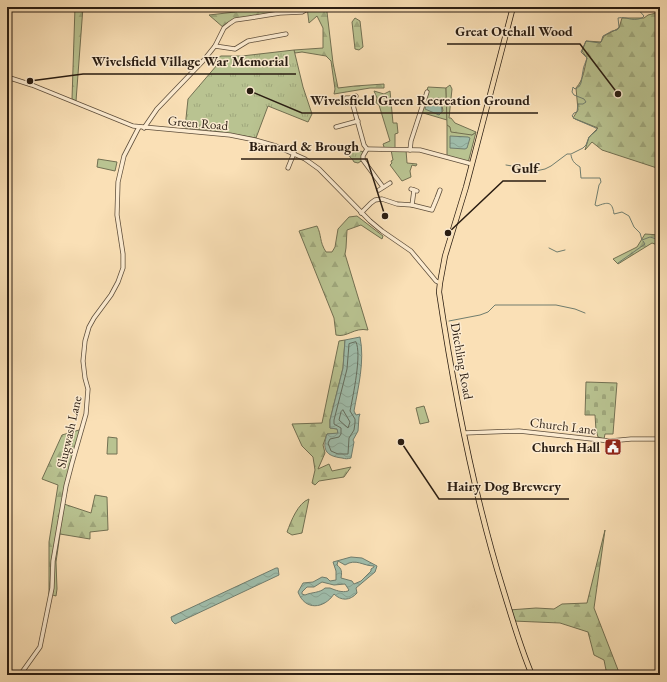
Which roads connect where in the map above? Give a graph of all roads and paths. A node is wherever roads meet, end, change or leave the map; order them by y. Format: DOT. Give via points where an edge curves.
graph roads {
  1 [pos="311,7"];
  2 [pos="513,7"];
  3 [pos="286,34"];
  4 [pos="215,46"];
  5 [pos="7,77"];
  6 [pos="427,92"];
  7 [pos="420,95"];
  8 [pos="356,96"];
  9 [pos="425,97"];
  10 [pos="346,98"];
  11 [pos="351,98"];
  12 [pos="358,121"];
  13 [pos="139,127"];
  14 [pos="336,127"];
  15 [pos="144,128"];
  16 [pos="367,149"];
  17 [pos="410,150"];
  18 [pos="294,154"];
  19 [pos="472,164"];
  20 [pos="288,168"];
  21 [pos="390,183"];
  22 [pos="383,187"];
  23 [pos="379,190"];
  24 [pos="414,190"];
  25 [pos="440,190"];
  26 [pos="412,205"];
  27 [pos="361,213"];
  28 [pos="440,283"];
  29 [pos="464,432"];
  30 [pos="660,439"];
  31 [pos="20,675"];
  32 [pos="532,675"];
  1 -- 4 [label="street" via="302,12 235,20 224,28"];
  2 -- 19 [label="main road, Ditchling Road"];
  3 -- 4 [label="street" via="248,41 235,49"];
  4 -- 15 [label="street" via="157,109"];
  5 -- 13 [label="street, Green Road" via="120,122"];
  6 -- 9 [label="street"];
  7 -- 9 [label="street"];
  8 -- 11 [label="street"];
  9 -- 17 [label="street"];
  10 -- 11 [label="street"];
  11 -- 12 [label="street"];
  12 -- 14 [label="street"];
  12 -- 16 [label="street"];
  13 -- 15 [label="street, Green Road"];
  13 -- 31 [label="street, Slugwash Lane" via="124,156 118,182 117,215 123,268 111,295 89,327 85,340 83,361 88,389 86,414 58,526 52,588 40,647"];
  15 -- 18 [label="street, Green Road" via="230,135 255,140"];
  16 -- 17 [label="street"];
  16 -- 22 [label="street" via="363,156 364,160"];
  17 -- 19 [label="street" via="420,150"];
  18 -- 20 [label="street"];
  18 -- 27 [label="street, Green Road" via="319,169"];
  19 -- 28 [label="main road, Ditchling Road" via="445,256"];
  21 -- 22 [label="street"];
  22 -- 23 [label="street"];
  24 -- 26 [label="street"];
  25 -- 26 [label="street" via="432,210"];
  26 -- 27 [label="street" via="375,200"];
  27 -- 28 [label="street, Green Road" via="411,251"];
  28 -- 29 [label="main road, Ditchling Road" via="446,337"];
  29 -- 30 [label="street, Church Lane" via="519,431 610,441"];
  29 -- 32 [label="main road, Ditchling Road" via="488,542"];
}
